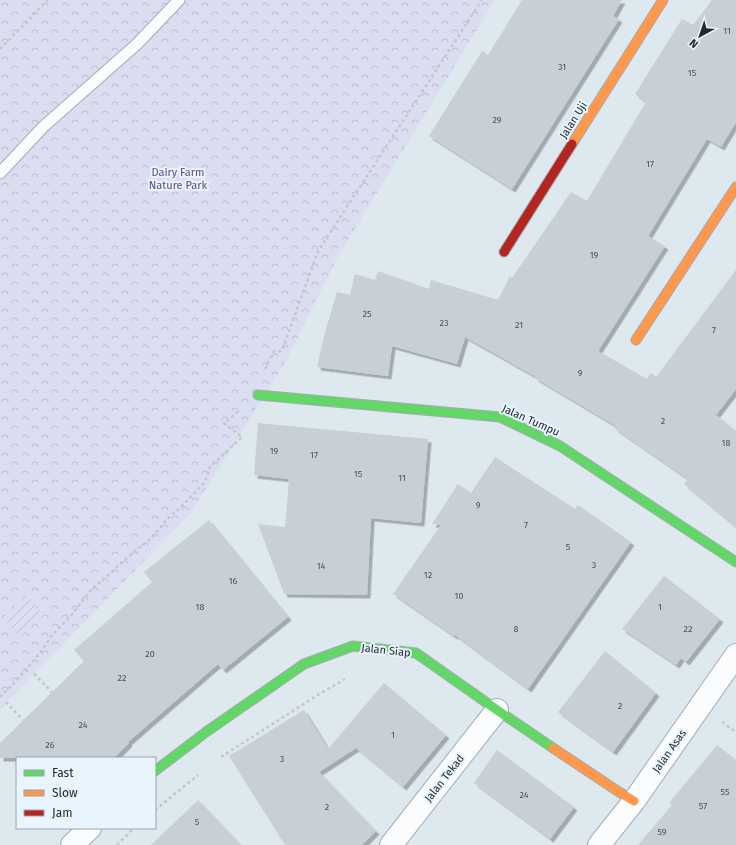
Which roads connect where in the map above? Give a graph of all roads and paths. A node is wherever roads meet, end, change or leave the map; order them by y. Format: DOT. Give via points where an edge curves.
graph roads {
  1 [pos="48,0"];
  2 [pos="179,0"];
  3 [pos="482,0"];
  4 [pos="663,0"];
  5 [pos="0,49"];
  6 [pos="0,173"];
  7 [pos="736,188"];
  8 [pos="504,252"];
  9 [pos="636,340"];
  10 [pos="264,372"];
  11 [pos="258,395"];
  12 [pos="736,562"];
  13 [pos="736,655"];
  14 [pos="34,674"];
  15 [pos="346,679"];
  16 [pos="52,692"];
  17 [pos="0,697"];
  18 [pos="6,702"];
  19 [pos="497,710"];
  20 [pos="23,720"];
  21 [pos="730,727"];
  22 [pos="736,732"];
  23 [pos="219,758"];
  24 [pos="156,770"];
  25 [pos="201,772"];
  26 [pos="634,801"];
  27 [pos="156,809"];
  28 [pos="89,829"];
  29 [pos="133,829"];
  30 [pos="72,845"];
  31 [pos="117,845"];
  32 [pos="392,845"];
  33 [pos="599,845"];
  1 -- 5 [label="path"];
  2 -- 6 [label="lane" via="137,44 43,127"];
  3 -- 10 [label="path" via="318,251 282,351 273,352"];
  4 -- 8 [label="street, Jalan Uji"];
  7 -- 9 [label="street"];
  11 -- 12 [label="street, Jalan Tumpu" via="500,417 560,446"];
  11 -- 17 [label="path" via="224,423 242,437 210,467 206,482 166,520 152,538 90,591 70,617 52,634 40,653"];
  13 -- 26 [label="street, Jalan Asas"];
  14 -- 16 [label="path"];
  15 -- 23 [label="path" via="321,692"];
  18 -- 20 [label="path"];
  19 -- 24 [label="street, Jalan Siap" via="416,653 353,646 304,664"];
  19 -- 26 [label="street, Jalan Siap"];
  19 -- 32 [label="street, Jalan Tekad"];
  21 -- 22 [label="path"];
  25 -- 27 [label="path"];
  26 -- 33 [label="street, Jalan Asas"];
  28 -- 30 [label="street"];
  29 -- 31 [label="path"];
}
